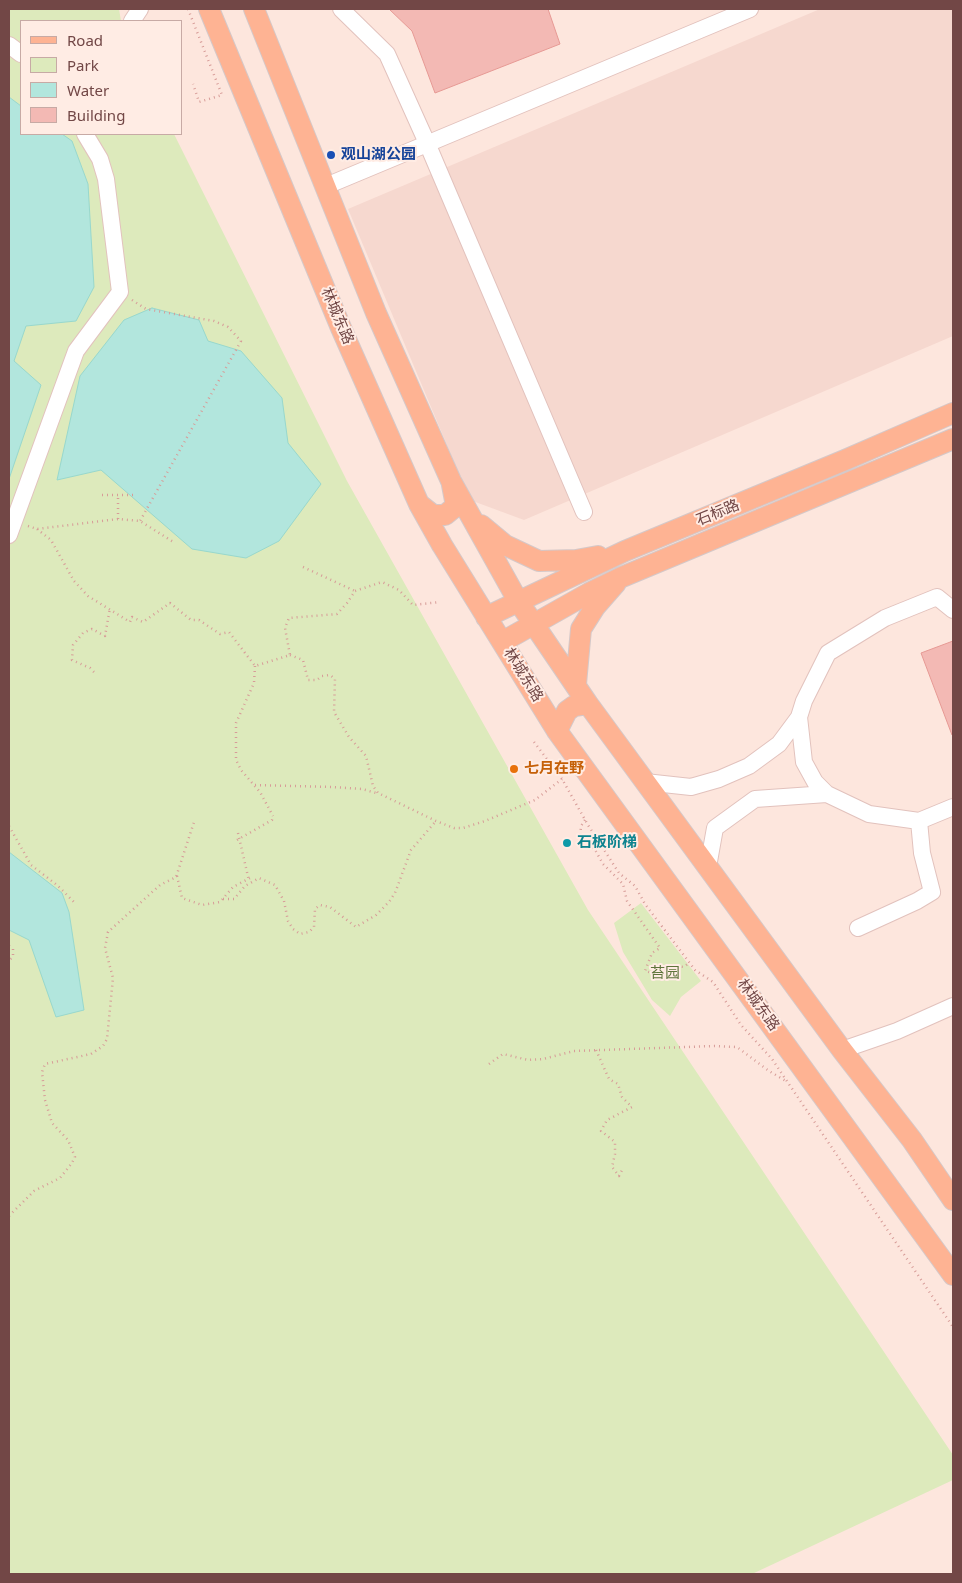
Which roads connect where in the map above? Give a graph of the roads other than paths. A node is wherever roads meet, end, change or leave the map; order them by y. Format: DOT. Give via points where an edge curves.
graph roads {
  1 [pos="140,9"];
  2 [pos="209,9"];
  3 [pos="254,9"];
  4 [pos="341,9"];
  5 [pos="750,9"];
  6 [pos="133,20"];
  7 [pos="9,45"];
  8 [pos="20,53"];
  9 [pos="86,135"];
  10 [pos="427,143"];
  11 [pos="326,186"];
  12 [pos="953,413"];
  13 [pos="953,439"];
  14 [pos="451,480"];
  15 [pos="419,504"];
  16 [pos="584,512"];
  17 [pos="468,513"];
  18 [pos="12,528"];
  19 [pos="625,551"];
  20 [pos="579,572"];
  21 [pos="622,577"];
  22 [pos="588,593"];
  23 [pos="518,601"];
  24 [pos="953,610"];
  25 [pos="486,617"];
  26 [pos="534,623"];
  27 [pos="502,642"];
  28 [pos="576,684"];
  29 [pos="588,704"];
  30 [pos="799,717"];
  31 [pos="557,731"];
  32 [pos="645,782"];
  33 [pos="827,794"];
  34 [pos="953,807"];
  35 [pos="919,821"];
  36 [pos="708,867"];
  37 [pos="858,928"];
  38 [pos="953,1006"];
  39 [pos="842,1050"];
  40 [pos="953,1200"];
  41 [pos="953,1275"];
  1 -- 6 [label="street"];
  2 -- 15 [label="main road, 林城东路"];
  3 -- 11 [label="main road"];
  4 -- 10 [label="street" via="387,54"];
  5 -- 10 [label="street"];
  7 -- 8 [label="street"];
  9 -- 18 [label="street" via="100,159 106,179 120,292 76,351"];
  10 -- 11 [label="street"];
  10 -- 16 [label="street"];
  11 -- 14 [label="main road" via="376,313"];
  12 -- 19 [label="main road, 石标路"];
  13 -- 21 [label="main road, 石标路"];
  14 -- 15 [label="main road" via="456,506 445,515 433,515"];
  14 -- 17 [label="main road"];
  15 -- 25 [label="main road, 林城东路"];
  17 -- 19 [label="main road" via="505,545 539,561 576,560"];
  17 -- 23 [label="main road"];
  19 -- 20 [label="main road, 石标路"];
  20 -- 22 [label="main road"];
  20 -- 23 [label="main road, 石标路"];
  21 -- 22 [label="main road, 石标路"];
  21 -- 28 [label="main road" via="581,628"];
  22 -- 26 [label="main road, 石标路"];
  23 -- 25 [label="main road, 石标路"];
  23 -- 26 [label="main road"];
  24 -- 30 [label="street" via="937,597 885,618 828,653"];
  25 -- 27 [label="main road, 林城东路"];
  26 -- 27 [label="main road, 石标路"];
  26 -- 28 [label="main road"];
  27 -- 31 [label="main road, 林城东路"];
  28 -- 29 [label="main road"];
  29 -- 31 [label="main road" via="574,706 567,711"];
  29 -- 32 [label="main road"];
  30 -- 32 [label="street" via="778,744 749,766 719,779 690,787"];
  30 -- 33 [label="street" via="804,762 815,782"];
  31 -- 41 [label="main road, 林城东路"];
  32 -- 36 [label="main road"];
  33 -- 35 [label="street" via="869,814"];
  33 -- 36 [label="street" via="755,798 715,828"];
  34 -- 35 [label="street"];
  35 -- 37 [label="street" via="922,854 932,892"];
  36 -- 39 [label="main road"];
  38 -- 39 [label="street" via="897,1031"];
  39 -- 40 [label="main road" via="912,1140"];
}
